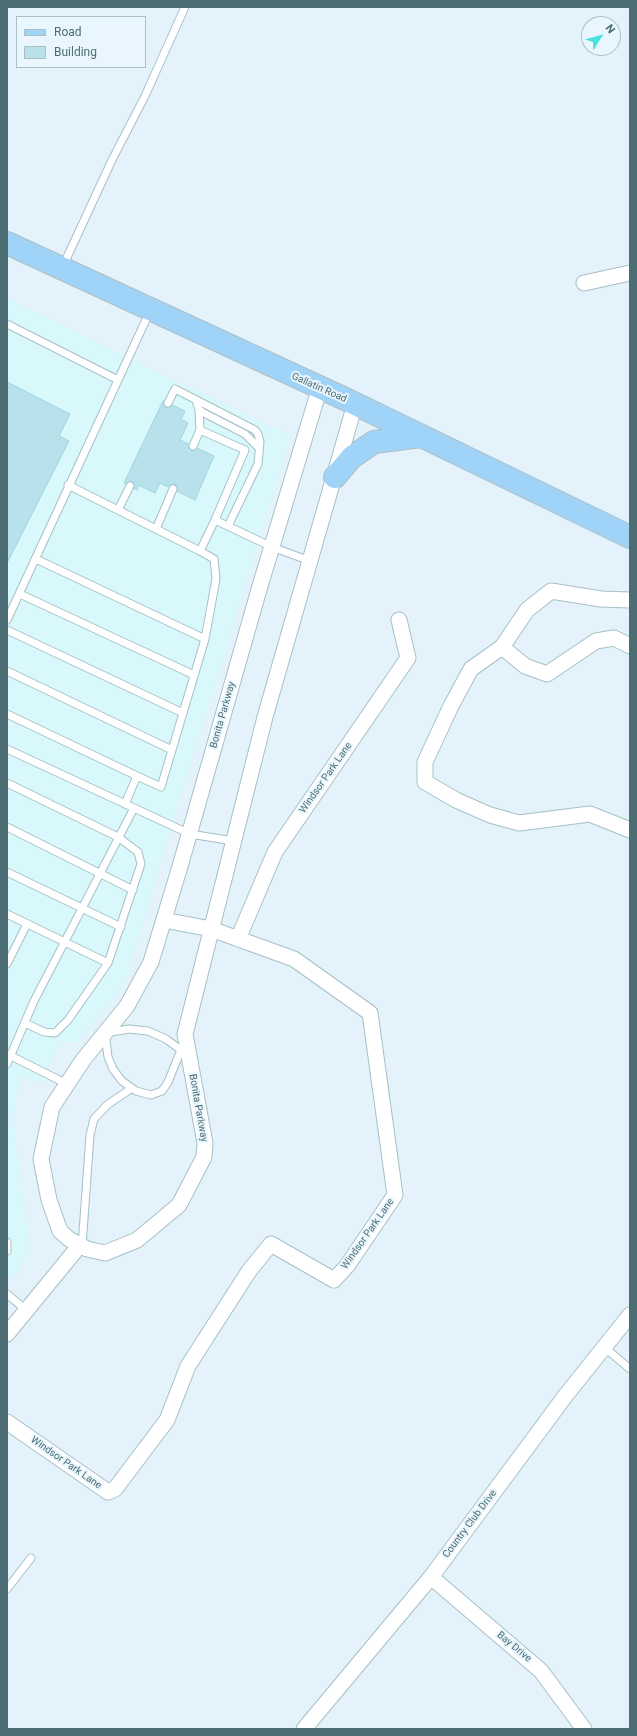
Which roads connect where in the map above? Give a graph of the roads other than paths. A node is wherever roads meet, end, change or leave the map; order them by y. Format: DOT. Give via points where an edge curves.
graph roads {
  1 [pos="185,7"];
  2 [pos="7,243"];
  3 [pos="62,268"];
  4 [pos="630,273"];
  5 [pos="584,283"];
  6 [pos="151,309"];
  7 [pos="7,324"];
  8 [pos="118,380"];
  9 [pos="320,387"];
  10 [pos="196,400"];
  11 [pos="168,403"];
  12 [pos="355,404"];
  13 [pos="199,410"];
  14 [pos="200,430"];
  15 [pos="421,436"];
  16 [pos="193,446"];
  17 [pos="260,448"];
  18 [pos="334,476"];
  19 [pos="68,485"];
  20 [pos="130,486"];
  21 [pos="173,489"];
  22 [pos="118,510"];
  23 [pos="216,520"];
  24 [pos="228,526"];
  25 [pos="156,529"];
  26 [pos="630,537"];
  27 [pos="272,547"];
  28 [pos="200,551"];
  29 [pos="36,559"];
  30 [pos="310,561"];
  31 [pos="20,594"];
  32 [pos="630,600"];
  33 [pos="7,620"];
  34 [pos="399,620"];
  35 [pos="7,630"];
  36 [pos="205,639"];
  37 [pos="630,646"];
  38 [pos="502,647"];
  39 [pos="7,671"];
  40 [pos="194,675"];
  41 [pos="183,713"];
  42 [pos="7,714"];
  43 [pos="7,749"];
  44 [pos="172,750"];
  45 [pos="137,776"];
  46 [pos="7,783"];
  47 [pos="125,804"];
  48 [pos="134,808"];
  49 [pos="7,828"];
  50 [pos="630,830"];
  51 [pos="190,834"];
  52 [pos="118,838"];
  53 [pos="233,841"];
  54 [pos="7,872"];
  55 [pos="100,873"];
  56 [pos="133,890"];
  57 [pos="82,908"];
  58 [pos="7,914"];
  59 [pos="164,920"];
  60 [pos="27,924"];
  61 [pos="121,927"];
  62 [pos="211,929"];
  63 [pos="238,939"];
  64 [pos="64,942"];
  65 [pos="108,963"];
  66 [pos="7,964"];
  67 [pos="25,1023"];
  68 [pos="105,1033"];
  69 [pos="185,1053"];
  70 [pos="9,1055"];
  71 [pos="7,1064"];
  72 [pos="67,1084"];
  73 [pos="132,1088"];
  74 [pos="7,1242"];
  75 [pos="81,1246"];
  76 [pos="7,1251"];
  77 [pos="7,1294"];
  78 [pos="26,1310"];
  79 [pos="630,1314"];
  80 [pos="7,1334"];
  81 [pos="604,1347"];
  82 [pos="630,1369"];
  83 [pos="7,1422"];
  84 [pos="31,1558"];
  85 [pos="431,1577"];
  86 [pos="7,1589"];
  87 [pos="304,1729"];
  88 [pos="584,1729"];
  1 -- 3 [label="lane"];
  2 -- 3 [label="main road, Gallatin Road"];
  3 -- 6 [label="main road, Gallatin Road"];
  4 -- 5 [label="street"];
  6 -- 8 [label="lane"];
  6 -- 9 [label="main road, Gallatin Road"];
  7 -- 8 [label="lane"];
  8 -- 19 [label="lane"];
  9 -- 12 [label="main road, Gallatin Road"];
  9 -- 27 [label="street, Bonita Parkway"];
  10 -- 11 [label="lane" via="175,389"];
  10 -- 13 [label="lane"];
  10 -- 17 [label="lane" via="255,430"];
  12 -- 15 [label="main road, Gallatin Road"];
  12 -- 18 [label="street, Bonita Parkway"];
  13 -- 14 [label="lane"];
  13 -- 17 [label="lane" via="245,434"];
  14 -- 16 [label="lane"];
  14 -- 23 [label="lane" via="245,450"];
  15 -- 18 [label="main road" via="374,442 352,457"];
  15 -- 26 [label="main road, Gallatin Road"];
  17 -- 24 [label="lane" via="258,464"];
  18 -- 30 [label="street, Bonita Parkway"];
  19 -- 22 [label="lane"];
  19 -- 29 [label="lane"];
  20 -- 22 [label="lane"];
  21 -- 25 [label="lane"];
  22 -- 25 [label="lane"];
  23 -- 24 [label="lane"];
  23 -- 28 [label="lane"];
  24 -- 27 [label="lane"];
  25 -- 28 [label="lane"];
  27 -- 30 [label="lane"];
  27 -- 51 [label="street, Bonita Parkway"];
  28 -- 36 [label="lane" via="214,559 216,579"];
  29 -- 31 [label="lane"];
  29 -- 36 [label="lane"];
  30 -- 53 [label="street, Bonita Parkway" via="265,717"];
  31 -- 33 [label="lane"];
  31 -- 40 [label="lane"];
  32 -- 38 [label="street" via="601,599 551,591 527,610"];
  34 -- 63 [label="street, Windsor Park Lane" via="408,658 275,852"];
  35 -- 41 [label="lane"];
  36 -- 40 [label="lane"];
  37 -- 38 [label="street" via="614,638 596,641 547,674 525,666"];
  38 -- 50 [label="street" via="471,669 450,706 425,762 425,782 456,800 490,815 519,823 590,814"];
  39 -- 44 [label="lane"];
  40 -- 41 [label="lane"];
  41 -- 44 [label="lane"];
  42 -- 45 [label="lane"];
  43 -- 47 [label="lane"];
  44 -- 45 [label="lane" via="161,787"];
  45 -- 47 [label="lane"];
  46 -- 52 [label="lane"];
  47 -- 48 [label="lane"];
  48 -- 51 [label="lane"];
  48 -- 52 [label="lane"];
  49 -- 55 [label="lane"];
  51 -- 53 [label="lane"];
  51 -- 59 [label="street, Bonita Parkway"];
  52 -- 55 [label="lane"];
  52 -- 56 [label="lane" via="138,852 141,864"];
  53 -- 62 [label="street, Bonita Parkway"];
  54 -- 57 [label="lane"];
  55 -- 56 [label="lane"];
  55 -- 57 [label="lane"];
  56 -- 61 [label="lane"];
  57 -- 61 [label="lane"];
  57 -- 64 [label="lane"];
  58 -- 60 [label="lane"];
  59 -- 62 [label="street, Windsor Park Lane"];
  59 -- 68 [label="street, Bonita Parkway" via="151,962 127,1006"];
  60 -- 64 [label="lane"];
  60 -- 66 [label="lane"];
  61 -- 65 [label="lane"];
  62 -- 63 [label="street, Windsor Park Lane"];
  62 -- 69 [label="street, Bonita Parkway" via="185,1034"];
  63 -- 83 [label="street, Windsor Park Lane" via="294,960 370,1013 395,1196 347,1266 334,1280 271,1244 249,1271 188,1366 167,1420 115,1489 108,1492"];
  64 -- 65 [label="lane"];
  64 -- 67 [label="lane"];
  65 -- 67 [label="lane" via="68,1020 55,1033 44,1032"];
  67 -- 70 [label="lane"];
  68 -- 69 [label="lane" via="129,1029 148,1031 166,1039"];
  68 -- 72 [label="street, Bonita Parkway"];
  68 -- 73 [label="lane" via="108,1057 113,1069 122,1081"];
  69 -- 73 [label="lane" via="162,1091 151,1094"];
  69 -- 75 [label="street, Bonita Parkway" via="205,1143 204,1157 179,1205 131,1243 105,1253"];
  70 -- 71 [label="lane"];
  70 -- 72 [label="lane"];
  72 -- 75 [label="street, Bonita Parkway" via="52,1107 41,1160 49,1200 60,1231"];
  73 -- 75 [label="lane" via="107,1105 94,1119 90,1135"];
  74 -- 76 [label="lane"];
  75 -- 78 [label="street"];
  77 -- 78 [label="lane"];
  78 -- 80 [label="street"];
  79 -- 81 [label="street, Country Club Drive"];
  81 -- 82 [label="lane"];
  81 -- 85 [label="street, Country Club Drive"];
  84 -- 86 [label="lane"];
  85 -- 87 [label="street, Country Club Drive"];
  85 -- 88 [label="street, Bay Drive" via="541,1671"];
}
